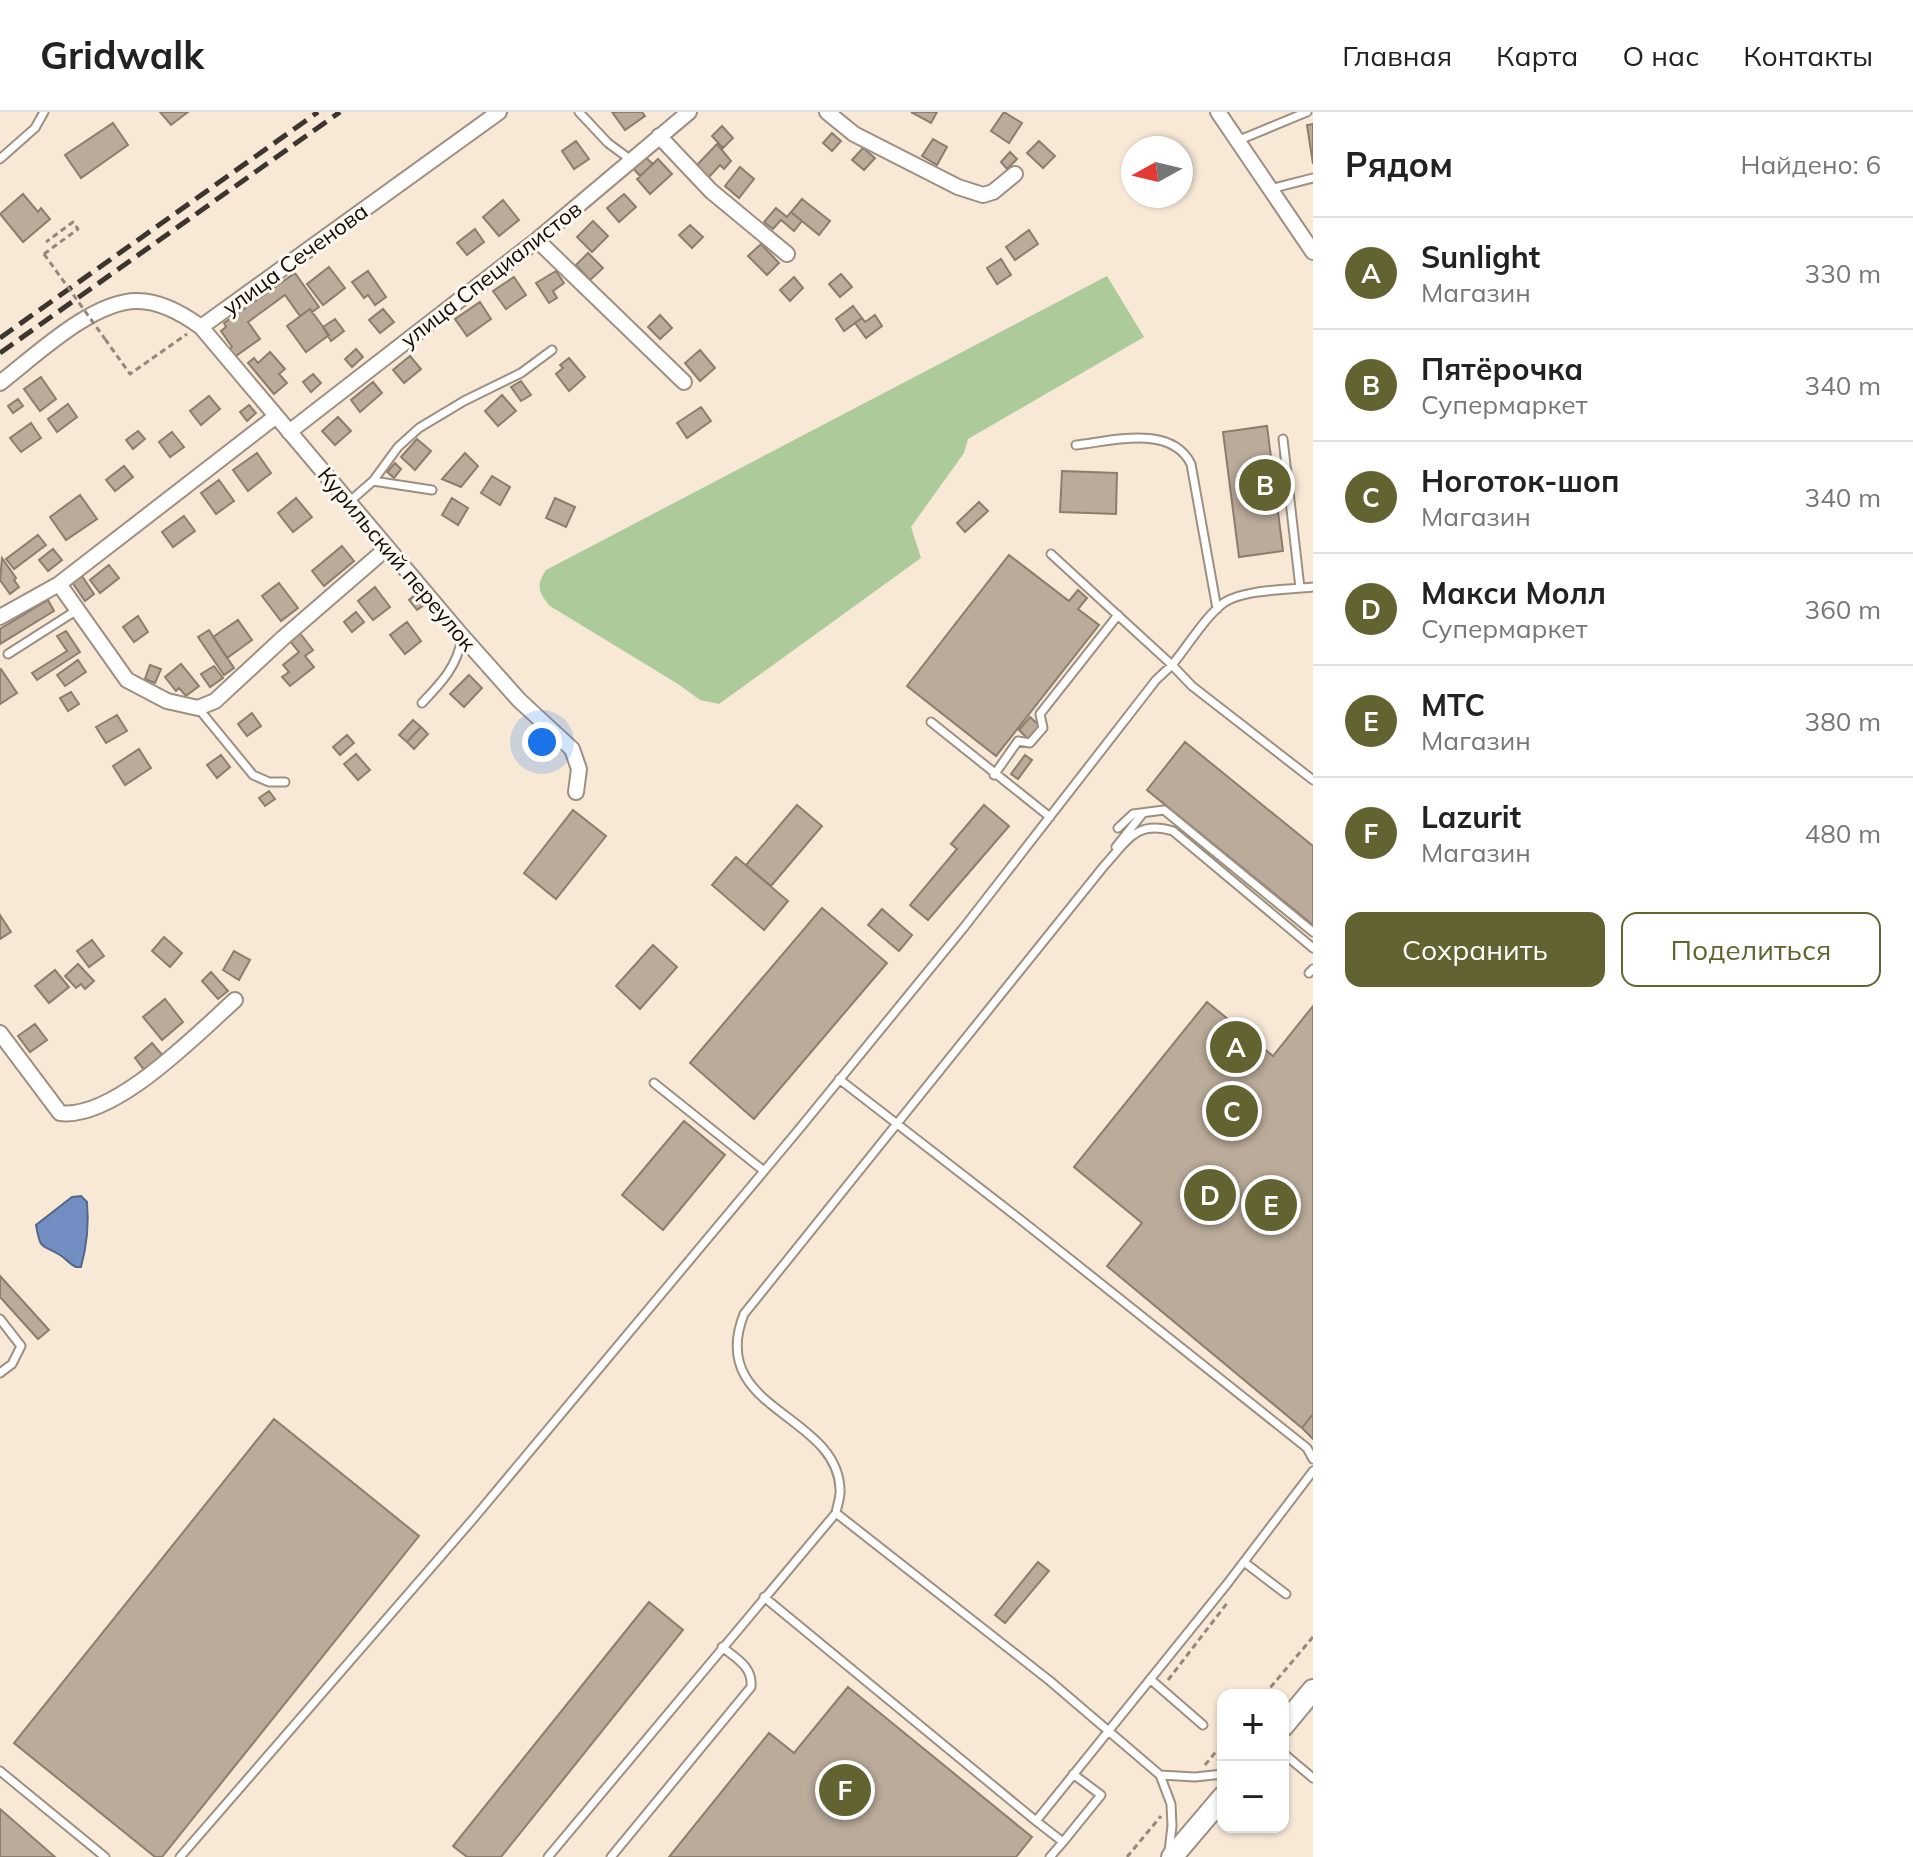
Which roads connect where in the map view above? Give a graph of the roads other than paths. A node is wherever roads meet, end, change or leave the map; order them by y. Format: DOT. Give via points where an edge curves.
graph roads {
  1 [pos="44,112"];
  2 [pos="499,112"];
  3 [pos="579,112"];
  4 [pos="689,112"];
  5 [pos="827,112"];
  6 [pos="1218,112"];
  7 [pos="1307,112"];
  8 [pos="659,136"];
  9 [pos="1237,141"];
  10 [pos="0,159"];
  11 [pos="631,160"];
  12 [pos="1015,174"];
  13 [pos="1313,178"];
  14 [pos="1270,189"];
  15 [pos="537,240"];
  16 [pos="1313,252"];
  17 [pos="787,254"];
  18 [pos="201,327"];
  19 [pos="552,350"];
  20 [pos="684,382"];
  21 [pos="0,383"];
  22 [pos="275,417"];
  23 [pos="289,432"];
  24 [pos="1283,439"];
  25 [pos="1076,445"];
  26 [pos="373,481"];
  27 [pos="432,490"];
  28 [pos="349,502"];
  29 [pos="387,548"];
  30 [pos="1051,554"];
  31 [pos="59,584"];
  32 [pos="1313,587"];
  33 [pos="1300,588"];
  34 [pos="1217,609"];
  35 [pos="77,610"];
  36 [pos="1118,615"];
  37 [pos="0,617"];
  38 [pos="462,636"];
  39 [pos="8,654"];
  40 [pos="1172,665"];
  41 [pos="422,703"];
  42 [pos="198,708"];
  43 [pos="931,722"];
  44 [pos="994,775"];
  45 [pos="1313,780"];
  46 [pos="285,782"];
  47 [pos="576,792"];
  48 [pos="1148,810"];
  49 [pos="1050,817"];
  50 [pos="1118,828"];
  51 [pos="1104,866"];
  52 [pos="1313,932"];
  53 [pos="1313,948"];
  54 [pos="235,1000"];
  55 [pos="0,1033"];
  56 [pos="839,1079"];
  57 [pos="654,1083"];
  58 [pos="896,1123"];
  59 [pos="764,1171"];
  60 [pos="0,1319"];
  61 [pos="0,1373"];
  62 [pos="1313,1459"];
  63 [pos="1313,1471"];
  64 [pos="836,1513"];
  65 [pos="1244,1562"];
  66 [pos="1286,1594"];
  67 [pos="764,1597"];
  68 [pos="722,1647"];
  69 [pos="1150,1679"];
  70 [pos="1313,1690"];
  71 [pos="1289,1719"];
  72 [pos="1203,1725"];
  73 [pos="1108,1729"];
  74 [pos="1289,1758"];
  75 [pos="0,1771"];
  76 [pos="1073,1774"];
  77 [pos="1160,1775"];
  78 [pos="1217,1775"];
  79 [pos="1313,1778"];
  80 [pos="1217,1804"];
  81 [pos="1036,1821"];
  82 [pos="1063,1842"];
  83 [pos="551,1856"];
  84 [pos="105,1857"];
  85 [pos="180,1857"];
  86 [pos="611,1857"];
  87 [pos="1050,1857"];
  88 [pos="1170,1857"];
  1 -- 10 [label="lane" via="35,128"];
  2 -- 18 [label="street, улица Сеченова"];
  3 -- 11 [label="lane"];
  4 -- 8 [label="street, улица Специалистов"];
  5 -- 12 [label="street" via="854,134 958,187 983,195"];
  6 -- 9 [label="street"];
  7 -- 9 [label="lane"];
  8 -- 11 [label="street, улица Специалистов"];
  8 -- 17 [label="street" via="711,191"];
  9 -- 14 [label="street"];
  11 -- 15 [label="street, улица Специалистов"];
  13 -- 14 [label="lane"];
  14 -- 16 [label="street"];
  15 -- 20 [label="street"];
  15 -- 23 [label="street, улица Специалистов"];
  18 -- 21 [label="street, улица Сеченова" via="169,307 122,302 83,321"];
  18 -- 22 [label="street, Курильский переулок"];
  19 -- 26 [label="lane" via="521,373 432,418 398,447"];
  22 -- 23 [label="street, Курильский переулок"];
  22 -- 31 [label="street"];
  23 -- 28 [label="street, Курильский переулок"];
  24 -- 33 [label="lane"];
  25 -- 34 [label="lane" via="1153,438 1185,451"];
  26 -- 27 [label="lane"];
  26 -- 28 [label="lane"];
  28 -- 29 [label="street, Курильский переулок"];
  29 -- 38 [label="street, Курильский переулок"];
  29 -- 42 [label="street" via="215,701"];
  30 -- 36 [label="lane"];
  31 -- 35 [label="street"];
  31 -- 37 [label="street"];
  32 -- 33 [label="lane"];
  33 -- 34 [label="lane" via="1239,597"];
  34 -- 40 [label="lane"];
  35 -- 39 [label="lane"];
  35 -- 42 [label="street" via="127,680 167,701"];
  36 -- 40 [label="lane"];
  36 -- 44 [label="lane" via="1040,714 1043,728 1030,743 1018,741"];
  38 -- 41 [label="lane" via="449,673"];
  38 -- 47 [label="street, Курильский переулок" via="572,749 579,769"];
  40 -- 45 [label="lane"];
  40 -- 49 [label="lane"];
  42 -- 46 [label="lane" via="253,775"];
  43 -- 44 [label="lane"];
  44 -- 49 [label="lane"];
  48 -- 50 [label="lane" via="1133,814"];
  48 -- 51 [label="lane"];
  48 -- 52 [label="lane" via="1164,810"];
  49 -- 56 [label="lane"];
  51 -- 53 [label="lane" via="1138,831 1150,826 1173,831"];
  51 -- 58 [label="lane"];
  54 -- 55 [label="street" via="139,1082 81,1113 60,1113"];
  56 -- 58 [label="lane"];
  56 -- 59 [label="lane"];
  57 -- 59 [label="lane"];
  58 -- 62 [label="lane" via="1307,1448"];
  58 -- 64 [label="lane" via="744,1314 735,1335 738,1365 754,1389 825,1450 840,1489"];
  59 -- 85 [label="lane" via="474,1518"];
  60 -- 61 [label="lane" via="21,1346"];
  63 -- 65 [label="lane"];
  64 -- 67 [label="lane"];
  64 -- 73 [label="lane"];
  65 -- 66 [label="lane"];
  65 -- 69 [label="lane"];
  67 -- 68 [label="lane"];
  67 -- 81 [label="lane"];
  68 -- 83 [label="lane"];
  68 -- 86 [label="lane" via="748,1668 751,1687"];
  69 -- 72 [label="lane"];
  69 -- 73 [label="lane"];
  70 -- 71 [label="main road"];
  73 -- 76 [label="lane"];
  73 -- 77 [label="lane"];
  74 -- 79 [label="lane"];
  75 -- 84 [label="lane"];
  76 -- 81 [label="lane"];
  76 -- 82 [label="lane" via="1101,1795"];
  77 -- 78 [label="lane"];
  77 -- 88 [label="lane" via="1171,1804"];
  80 -- 88 [label="main road"];
  81 -- 82 [label="lane"];
  82 -- 87 [label="lane"];
}
